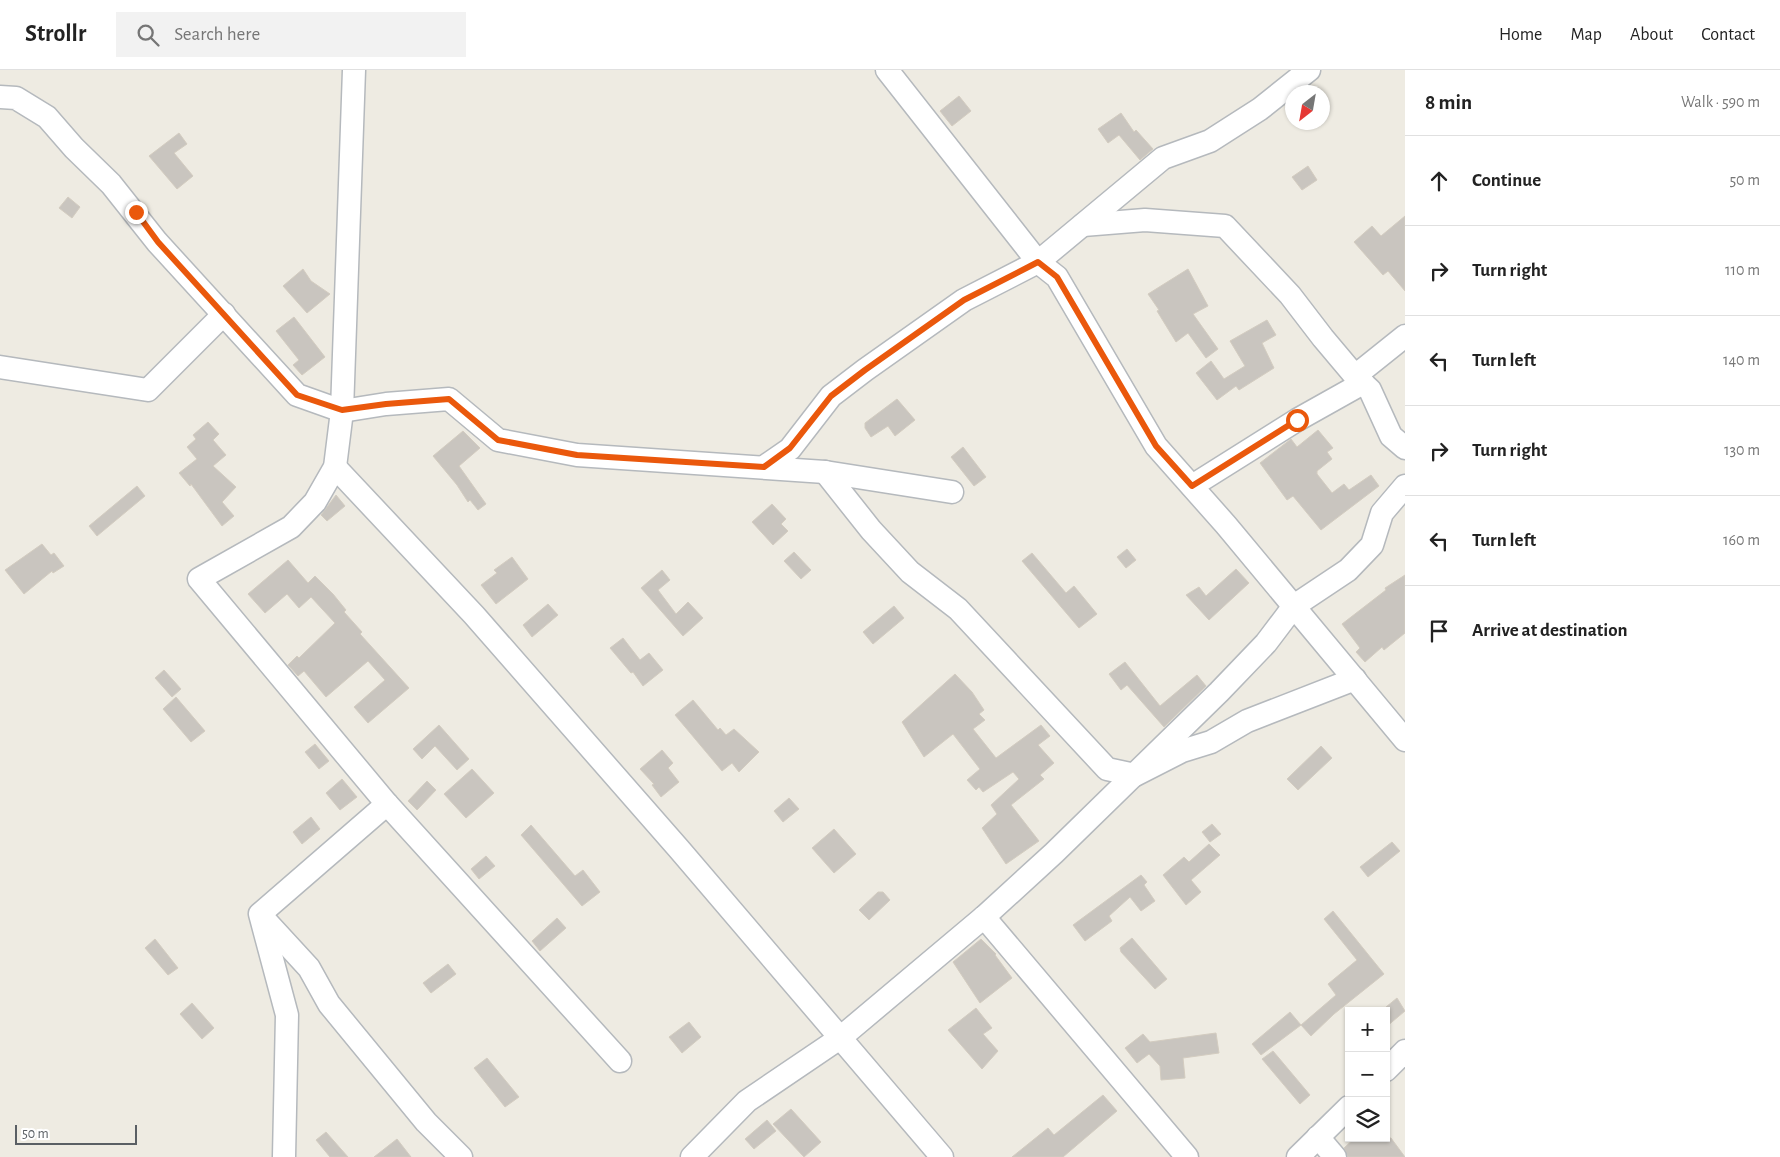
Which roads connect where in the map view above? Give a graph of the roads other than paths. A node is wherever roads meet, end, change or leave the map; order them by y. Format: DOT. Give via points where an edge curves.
graph roads {
  1 [pos="354,70"];
  2 [pos="888,70"];
  3 [pos="1310,70"];
  4 [pos="0,98"];
  5 [pos="1083,225"];
  6 [pos="1038,262"];
  7 [pos="224,314"];
  8 [pos="1405,336"];
  9 [pos="0,367"];
  10 [pos="1359,380"];
  11 [pos="342,410"];
  12 [pos="1405,448"];
  13 [pos="334,467"];
  14 [pos="764,467"];
  15 [pos="825,472"];
  16 [pos="1192,486"];
  17 [pos="1405,486"];
  18 [pos="952,492"];
  19 [pos="1294,606"];
  20 [pos="1355,679"];
  21 [pos="1405,740"];
  22 [pos="1135,775"];
  23 [pos="387,804"];
  24 [pos="260,914"];
  25 [pos="984,917"];
  26 [pos="840,1038"];
  27 [pos="1405,1051"];
  28 [pos="620,1061"];
  29 [pos="1390,1066"];
  30 [pos="1345,1111"];
  31 [pos="1318,1137"];
  32 [pos="284,1157"];
  33 [pos="461,1157"];
  34 [pos="692,1157"];
  35 [pos="942,1157"];
  36 [pos="1187,1157"];
  37 [pos="1298,1157"];
  38 [pos="1335,1157"];
  1 -- 11 [label="street"];
  2 -- 6 [label="street"];
  3 -- 5 [label="street" via="1260,110 1210,141 1164,158"];
  4 -- 7 [label="street" via="16,98 47,117 111,184 158,242"];
  5 -- 6 [label="street"];
  5 -- 10 [label="street" via="1145,220 1225,226 1290,295"];
  6 -- 14 [label="street" via="964,300 865,370 831,396 790,448"];
  6 -- 16 [label="street" via="1057,277 1156,446"];
  7 -- 9 [label="street" via="148,390"];
  7 -- 11 [label="street" via="297,395"];
  8 -- 10 [label="street"];
  10 -- 12 [label="street" via="1370,390 1392,436"];
  10 -- 16 [label="street"];
  11 -- 13 [label="street"];
  11 -- 14 [label="street" via="449,399 498,440 577,455"];
  13 -- 23 [label="street" via="314,502 291,527 199,579"];
  13 -- 26 [label="street" via="480,623"];
  14 -- 15 [label="street"];
  15 -- 18 [label="street"];
  15 -- 22 [label="street" via="871,530 910,572 958,609 1107,769"];
  16 -- 19 [label="street"];
  17 -- 19 [label="street" via="1382,513 1372,544 1348,570"];
  19 -- 20 [label="street"];
  19 -- 22 [label="street" via="1266,643"];
  20 -- 21 [label="street"];
  20 -- 22 [label="street" via="1247,721 1211,742 1182,751"];
  22 -- 25 [label="street"];
  23 -- 24 [label="street"];
  23 -- 28 [label="street"];
  24 -- 32 [label="street" via="287,1016"];
  24 -- 33 [label="street" via="309,968 329,1004 420,1115"];
  25 -- 26 [label="street"];
  25 -- 36 [label="street"];
  26 -- 34 [label="street" via="747,1101"];
  26 -- 35 [label="street"];
  27 -- 29 [label="street"];
  30 -- 31 [label="street"];
  31 -- 37 [label="street"];
  31 -- 38 [label="street"];
}
